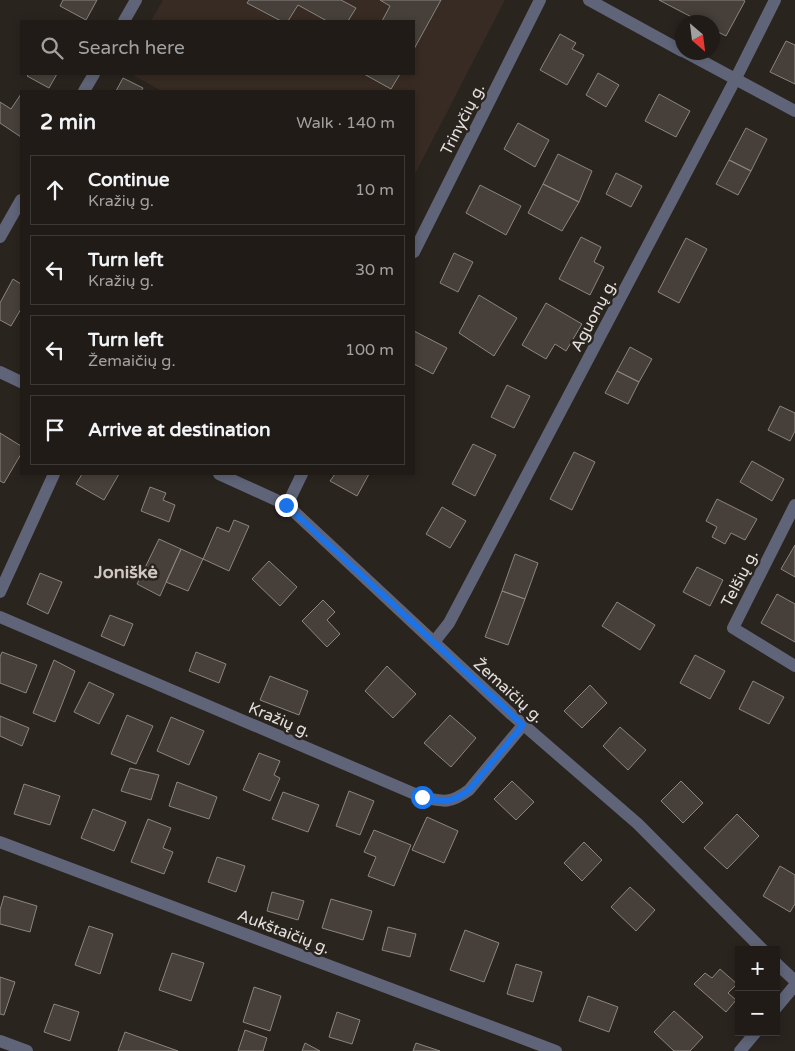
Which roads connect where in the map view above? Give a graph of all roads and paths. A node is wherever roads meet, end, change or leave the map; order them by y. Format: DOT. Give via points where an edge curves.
graph roads {
  1 [pos="136,0"];
  2 [pos="540,0"];
  3 [pos="589,0"];
  4 [pos="775,0"];
  5 [pos="125,20"];
  6 [pos="675,47"];
  7 [pos="699,60"];
  8 [pos="93,75"];
  9 [pos="735,80"];
  10 [pos="85,90"];
  11 [pos="795,111"];
  12 [pos="20,202"];
  13 [pos="0,237"];
  14 [pos="415,250"];
  15 [pos="0,372"];
  16 [pos="20,382"];
  17 [pos="54,475"];
  18 [pos="221,475"];
  19 [pos="301,475"];
  20 [pos="286,505"];
  21 [pos="795,505"];
  22 [pos="0,592"];
  23 [pos="0,617"];
  24 [pos="434,642"];
  25 [pos="795,666"];
  26 [pos="523,725"];
  27 [pos="0,842"];
  28 [pos="759,946"];
  29 [pos="780,967"];
  30 [pos="795,983"];
  31 [pos="780,1003"];
  32 [pos="753,1036"];
  33 [pos="0,1041"];
  34 [pos="27,1051"];
  35 [pos="556,1051"];
  36 [pos="740,1051"];
  1 -- 5 [label="street"];
  2 -- 14 [label="street, Trinyčių g."];
  3 -- 6 [label="street"];
  4 -- 9 [label="street, Aguonų g."];
  7 -- 9 [label="street"];
  8 -- 10 [label="street"];
  9 -- 11 [label="street"];
  9 -- 24 [label="street, Aguonų g." via="448,623"];
  12 -- 13 [label="street"];
  15 -- 16 [label="street"];
  17 -- 22 [label="street"];
  18 -- 20 [label="street, Žemaičių g."];
  19 -- 20 [label="street"];
  20 -- 24 [label="street, Žemaičių g."];
  21 -- 25 [label="street, Telšių g." via="733,628"];
  23 -- 26 [label="street, Kražių g." via="422,797 444,802 459,798 469,790"];
  24 -- 26 [label="street, Žemaičių g."];
  26 -- 28 [label="street, Žemaičių g." via="638,824"];
  27 -- 35 [label="street, Aukštaičių g."];
  29 -- 30 [label="street"];
  30 -- 31 [label="street"];
  32 -- 36 [label="street"];
  33 -- 34 [label="street"];
}
